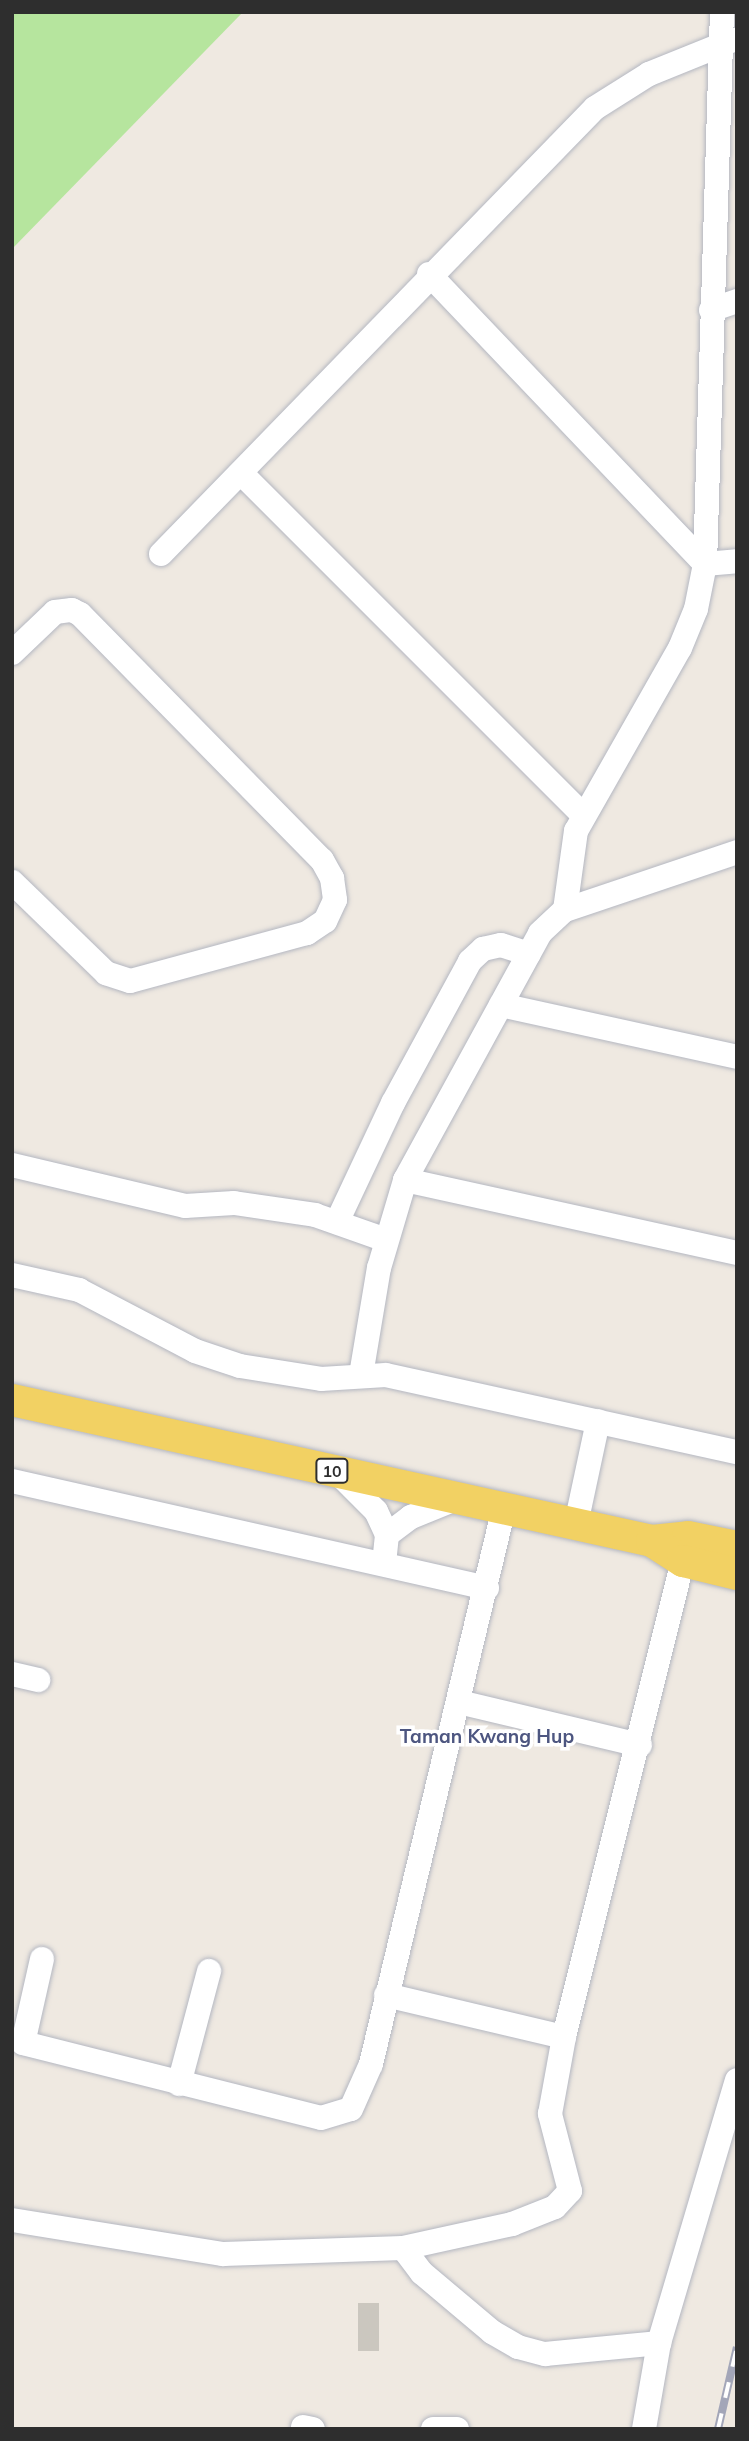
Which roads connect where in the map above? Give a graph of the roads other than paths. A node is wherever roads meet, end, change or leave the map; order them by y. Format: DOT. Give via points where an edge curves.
graph roads {
  1 [pos="722,12"];
  2 [pos="729,41"];
  3 [pos="429,274"];
  4 [pos="737,301"];
  5 [pos="711,310"];
  6 [pos="242,473"];
  7 [pos="161,554"];
  8 [pos="737,561"];
  9 [pos="705,564"];
  10 [pos="12,653"];
  11 [pos="583,815"];
  12 [pos="737,852"];
  13 [pos="12,883"];
  14 [pos="565,910"];
  15 [pos="528,954"];
  16 [pos="501,1005"];
  17 [pos="737,1057"];
  18 [pos="12,1165"];
  19 [pos="405,1180"];
  20 [pos="337,1222"];
  21 [pos="386,1240"];
  22 [pos="737,1253"];
  23 [pos="12,1275"];
  24 [pos="362,1375"];
  25 [pos="12,1401"];
  26 [pos="598,1421"];
  27 [pos="737,1452"];
  28 [pos="335,1471"];
  29 [pos="12,1481"];
  30 [pos="458,1498"];
  31 [pos="504,1508"];
  32 [pos="576,1524"];
  33 [pos="387,1535"];
  34 [pos="737,1547"];
  35 [pos="686,1549"];
  36 [pos="384,1564"];
  37 [pos="737,1574"];
  38 [pos="487,1588"];
  39 [pos="12,1674"];
  40 [pos="38,1680"];
  41 [pos="459,1702"];
  42 [pos="640,1745"];
  43 [pos="42,1959"];
  44 [pos="209,1971"];
  45 [pos="386,1995"];
  46 [pos="564,2037"];
  47 [pos="17,2041"];
  48 [pos="737,2080"];
  49 [pos="179,2084"];
  50 [pos="12,2220"];
  51 [pos="403,2248"];
  52 [pos="659,2343"];
  53 [pos="433,2429"];
  54 [pos="457,2429"];
  55 [pos="644,2429"];
  1 -- 2 [label="street"];
  2 -- 3 [label="street" via="649,74 595,108"];
  2 -- 5 [label="street"];
  3 -- 6 [label="street"];
  3 -- 9 [label="street"];
  4 -- 5 [label="street"];
  5 -- 9 [label="street"];
  6 -- 7 [label="street"];
  6 -- 11 [label="street"];
  8 -- 9 [label="street"];
  9 -- 11 [label="street" via="696,609 680,648"];
  10 -- 13 [label="street" via="55,612 80,614 322,860 332,878 335,900 326,921 307,933 130,981 106,973"];
  11 -- 14 [label="street" via="570,852"];
  12 -- 14 [label="street"];
  14 -- 15 [label="street" via="540,933"];
  15 -- 16 [label="street"];
  15 -- 20 [label="street" via="501,945 483,949 470,961 393,1103"];
  16 -- 17 [label="street"];
  16 -- 19 [label="street"];
  18 -- 20 [label="street" via="185,1206 234,1203"];
  19 -- 21 [label="street"];
  19 -- 22 [label="street"];
  20 -- 21 [label="street"];
  21 -- 24 [label="street"];
  23 -- 24 [label="street" via="79,1290 224,1362 321,1379"];
  24 -- 26 [label="street" via="386,1375"];
  25 -- 28 [label="main road, 10"];
  26 -- 27 [label="street"];
  26 -- 32 [label="street"];
  28 -- 30 [label="main road, 10"];
  28 -- 33 [label="street" via="364,1496"];
  29 -- 36 [label="street"];
  30 -- 31 [label="main road, 10"];
  30 -- 33 [label="street" via="411,1517"];
  31 -- 32 [label="main road, 10"];
  31 -- 38 [label="street"];
  32 -- 35 [label="main road, 10"];
  33 -- 36 [label="street"];
  34 -- 35 [label="main road, 10"];
  35 -- 37 [label="main road, 10"];
  35 -- 42 [label="street"];
  36 -- 38 [label="street"];
  38 -- 41 [label="street"];
  39 -- 40 [label="street"];
  41 -- 42 [label="street"];
  41 -- 45 [label="street"];
  42 -- 46 [label="street"];
  43 -- 47 [label="street"];
  44 -- 49 [label="street"];
  45 -- 46 [label="street"];
  45 -- 49 [label="street" via="359,2096 338,2116 321,2118"];
  46 -- 51 [label="street" via="550,2114 570,2191 555,2207 512,2224"];
  47 -- 49 [label="street"];
  48 -- 52 [label="street"];
  50 -- 51 [label="street" via="223,2254"];
  51 -- 52 [label="street" via="422,2273 492,2332 518,2347 545,2354"];
  52 -- 55 [label="street"];
  53 -- 54 [label="street"];
}
